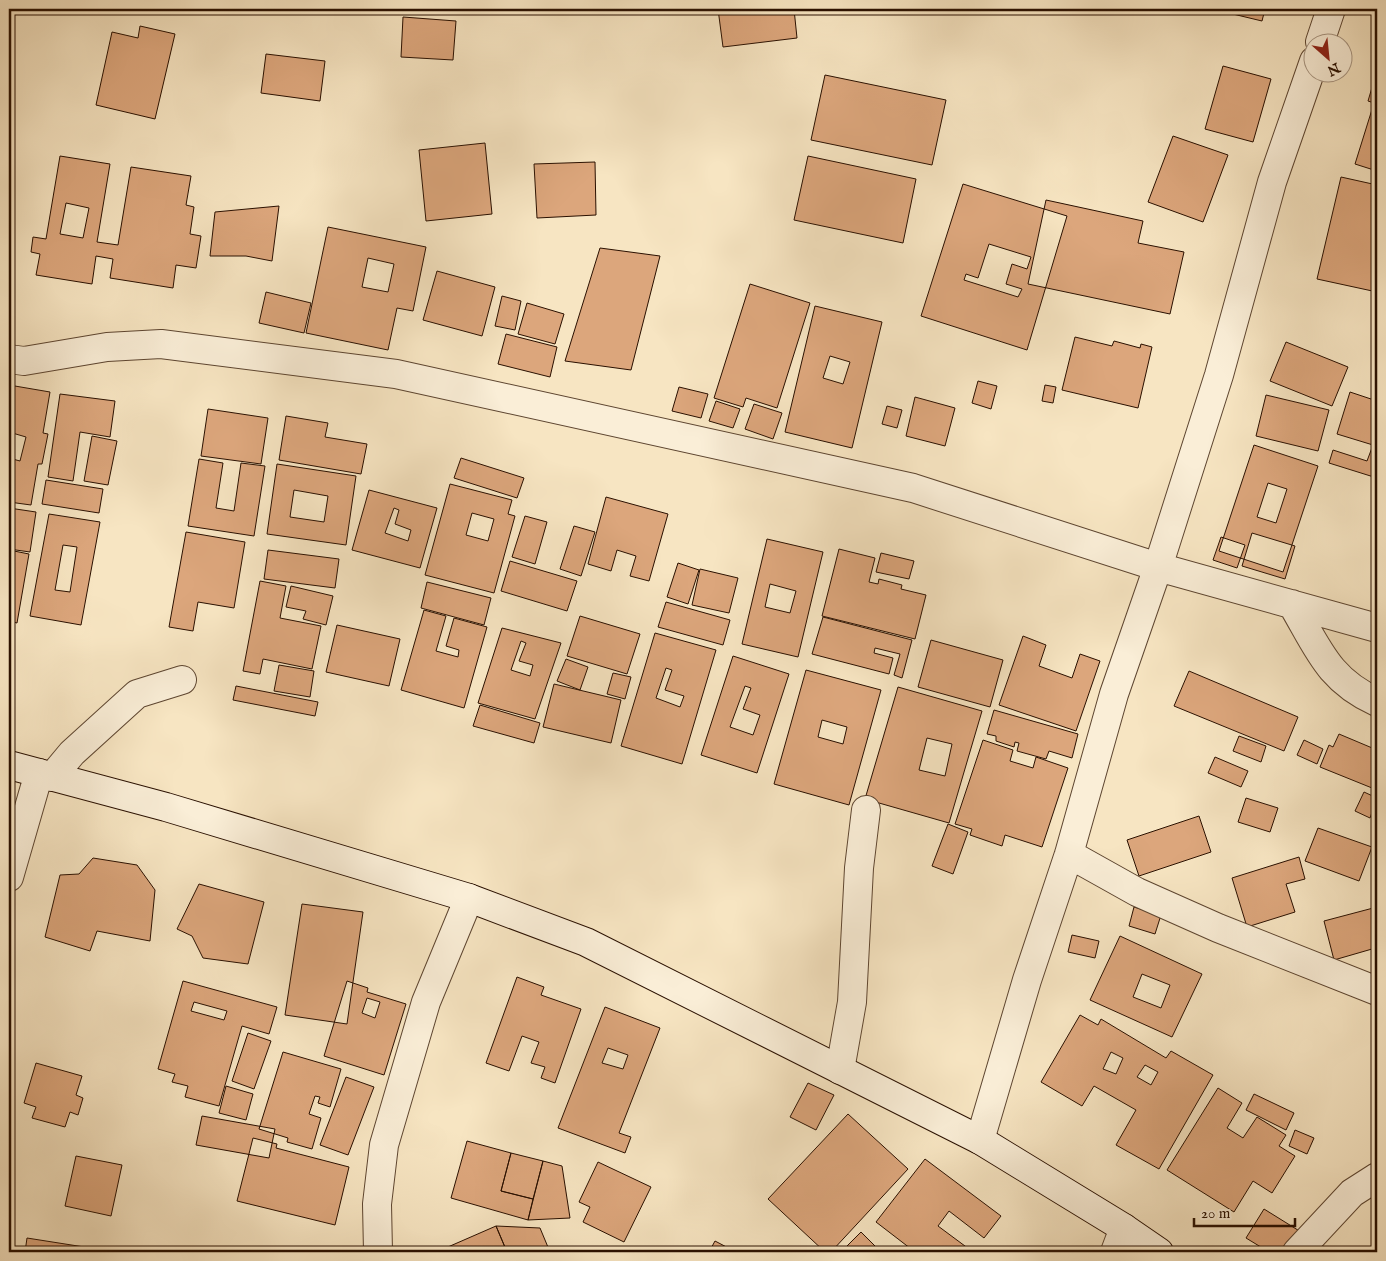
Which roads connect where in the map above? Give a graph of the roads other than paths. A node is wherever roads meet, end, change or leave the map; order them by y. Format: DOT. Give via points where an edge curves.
graph roads {
  1 [pos="1331,9"];
  2 [pos="1323,32"];
  3 [pos="1307,82"];
  4 [pos="9,359"];
  5 [pos="1158,567"];
  6 [pos="1292,604"];
  7 [pos="1377,628"];
  8 [pos="182,680"];
  9 [pos="1377,702"];
  10 [pos="9,765"];
  11 [pos="45,775"];
  12 [pos="866,810"];
  13 [pos="1069,854"];
  14 [pos="9,877"];
  15 [pos="469,898"];
  16 [pos="1377,991"];
  17 [pos="840,1070"];
  18 [pos="980,1140"];
  19 [pos="1377,1177"];
  20 [pos="1120,1240"];
  21 [pos="378,1252"];
  22 [pos="1158,1252"];
  23 [pos="1297,1252"];
  1 -- 2 [label="street"];
  3 -- 5 [label="street" via="1272,182 1219,376"];
  4 -- 5 [label="street" via="24,361 108,347 161,344 396,374 912,488"];
  5 -- 6 [label="street"];
  5 -- 13 [label="street" via="1114,694"];
  6 -- 7 [label="street"];
  6 -- 9 [label="street" via="1333,673 1357,693"];
  8 -- 11 [label="street" via="137,694"];
  10 -- 11 [label="street"];
  11 -- 14 [label="street"];
  11 -- 15 [label="street" via="166,807"];
  12 -- 17 [label="street" via="859,868 852,1002"];
  13 -- 16 [label="street" via="1136,892"];
  13 -- 18 [label="street" via="1027,980"];
  15 -- 17 [label="street" via="586,942"];
  15 -- 21 [label="street" via="426,1002 384,1145 377,1204"];
  17 -- 18 [label="street"];
  18 -- 20 [label="street"];
  19 -- 23 [label="street" via="1352,1193"];
  20 -- 22 [label="street"];
}
